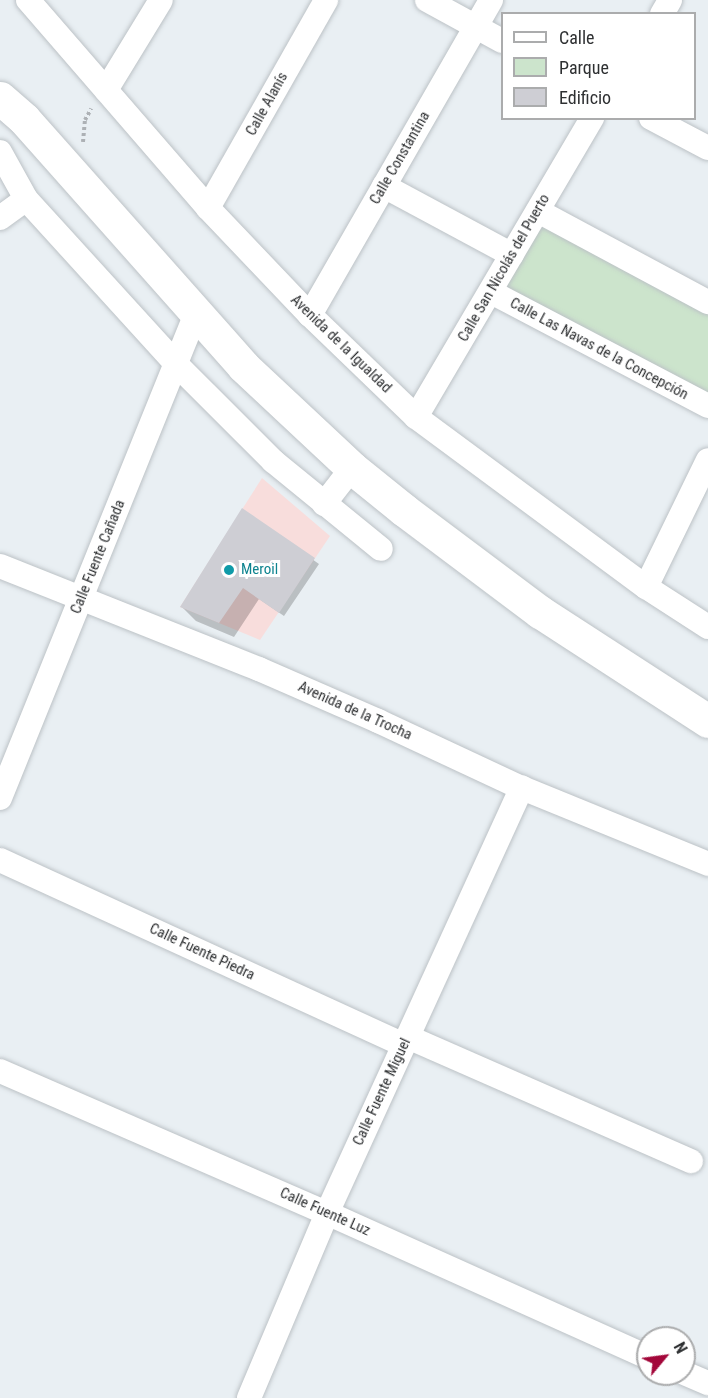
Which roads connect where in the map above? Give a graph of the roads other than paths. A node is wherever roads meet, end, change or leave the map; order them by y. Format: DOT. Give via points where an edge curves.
graph roads {
  1 [pos="28,0"];
  2 [pos="161,0"];
  3 [pos="326,0"];
  4 [pos="427,0"];
  5 [pos="491,0"];
  6 [pos="476,27"];
  7 [pos="501,40"];
  8 [pos="0,81"];
  9 [pos="102,86"];
  10 [pos="12,109"];
  11 [pos="591,120"];
  12 [pos="655,120"];
  13 [pos="708,148"];
  14 [pos="0,152"];
  15 [pos="384,186"];
  16 [pos="26,199"];
  17 [pos="208,208"];
  18 [pos="538,211"];
  19 [pos="0,218"];
  20 [pos="512,255"];
  21 [pos="491,292"];
  22 [pos="708,302"];
  23 [pos="195,315"];
  24 [pos="310,315"];
  25 [pos="176,364"];
  26 [pos="708,406"];
  27 [pos="416,417"];
  28 [pos="708,460"];
  29 [pos="352,468"];
  30 [pos="324,504"];
  31 [pos="381,549"];
  32 [pos="0,566"];
  33 [pos="646,587"];
  34 [pos="82,596"];
  35 [pos="708,627"];
  36 [pos="708,721"];
  37 [pos="522,788"];
  38 [pos="0,798"];
  39 [pos="0,860"];
  40 [pos="708,864"];
  41 [pos="406,1041"];
  42 [pos="0,1071"];
  43 [pos="691,1161"];
  44 [pos="327,1213"];
  45 [pos="636,1352"];
  46 [pos="249,1398"];
  1 -- 9 [label="street, Avenida de la Igualdad"];
  2 -- 9 [label="street"];
  3 -- 17 [label="street, Calle Alanís"];
  4 -- 6 [label="street"];
  5 -- 6 [label="street, Calle Constantina"];
  6 -- 7 [label="street"];
  6 -- 15 [label="street, Calle Constantina"];
  8 -- 10 [label="street"];
  9 -- 17 [label="street, Avenida de la Igualdad"];
  10 -- 23 [label="street"];
  11 -- 18 [label="street, Calle San Nicolás del Puerto"];
  12 -- 13 [label="street"];
  14 -- 16 [label="street"];
  15 -- 20 [label="street"];
  15 -- 24 [label="street, Calle Constantina"];
  16 -- 19 [label="street"];
  16 -- 25 [label="street"];
  17 -- 24 [label="street, Avenida de la Igualdad"];
  18 -- 20 [label="street, Calle San Nicolás del Puerto"];
  18 -- 22 [label="street"];
  20 -- 21 [label="street, Calle San Nicolás del Puerto"];
  21 -- 26 [label="street, Calle Las Navas de la Concepción"];
  21 -- 27 [label="street, Calle San Nicolás del Puerto"];
  23 -- 25 [label="street, Calle Fuente Cañada"];
  23 -- 29 [label="street"];
  24 -- 27 [label="street, Avenida de la Igualdad"];
  25 -- 30 [label="street" via="273,461"];
  25 -- 34 [label="street, Calle Fuente Cañada"];
  27 -- 33 [label="street, Avenida de la Igualdad"];
  28 -- 33 [label="street"];
  29 -- 30 [label="street"];
  29 -- 36 [label="street" via="540,612"];
  30 -- 31 [label="street"];
  32 -- 34 [label="street, Avenida de la Trocha"];
  33 -- 35 [label="street, Avenida de la Igualdad"];
  34 -- 37 [label="street, Avenida de la Trocha" via="378,720"];
  34 -- 38 [label="street, Calle Fuente Cañada"];
  37 -- 40 [label="street, Avenida de la Trocha"];
  37 -- 41 [label="street, Calle Fuente Miguel"];
  39 -- 41 [label="street, Calle Fuente Piedra"];
  41 -- 43 [label="street, Calle Fuente Piedra"];
  41 -- 44 [label="street, Calle Fuente Miguel"];
  42 -- 44 [label="street, Calle Fuente Luz"];
  44 -- 45 [label="street, Calle Fuente Luz"];
  44 -- 46 [label="street, Calle Fuente Miguel"];
}
